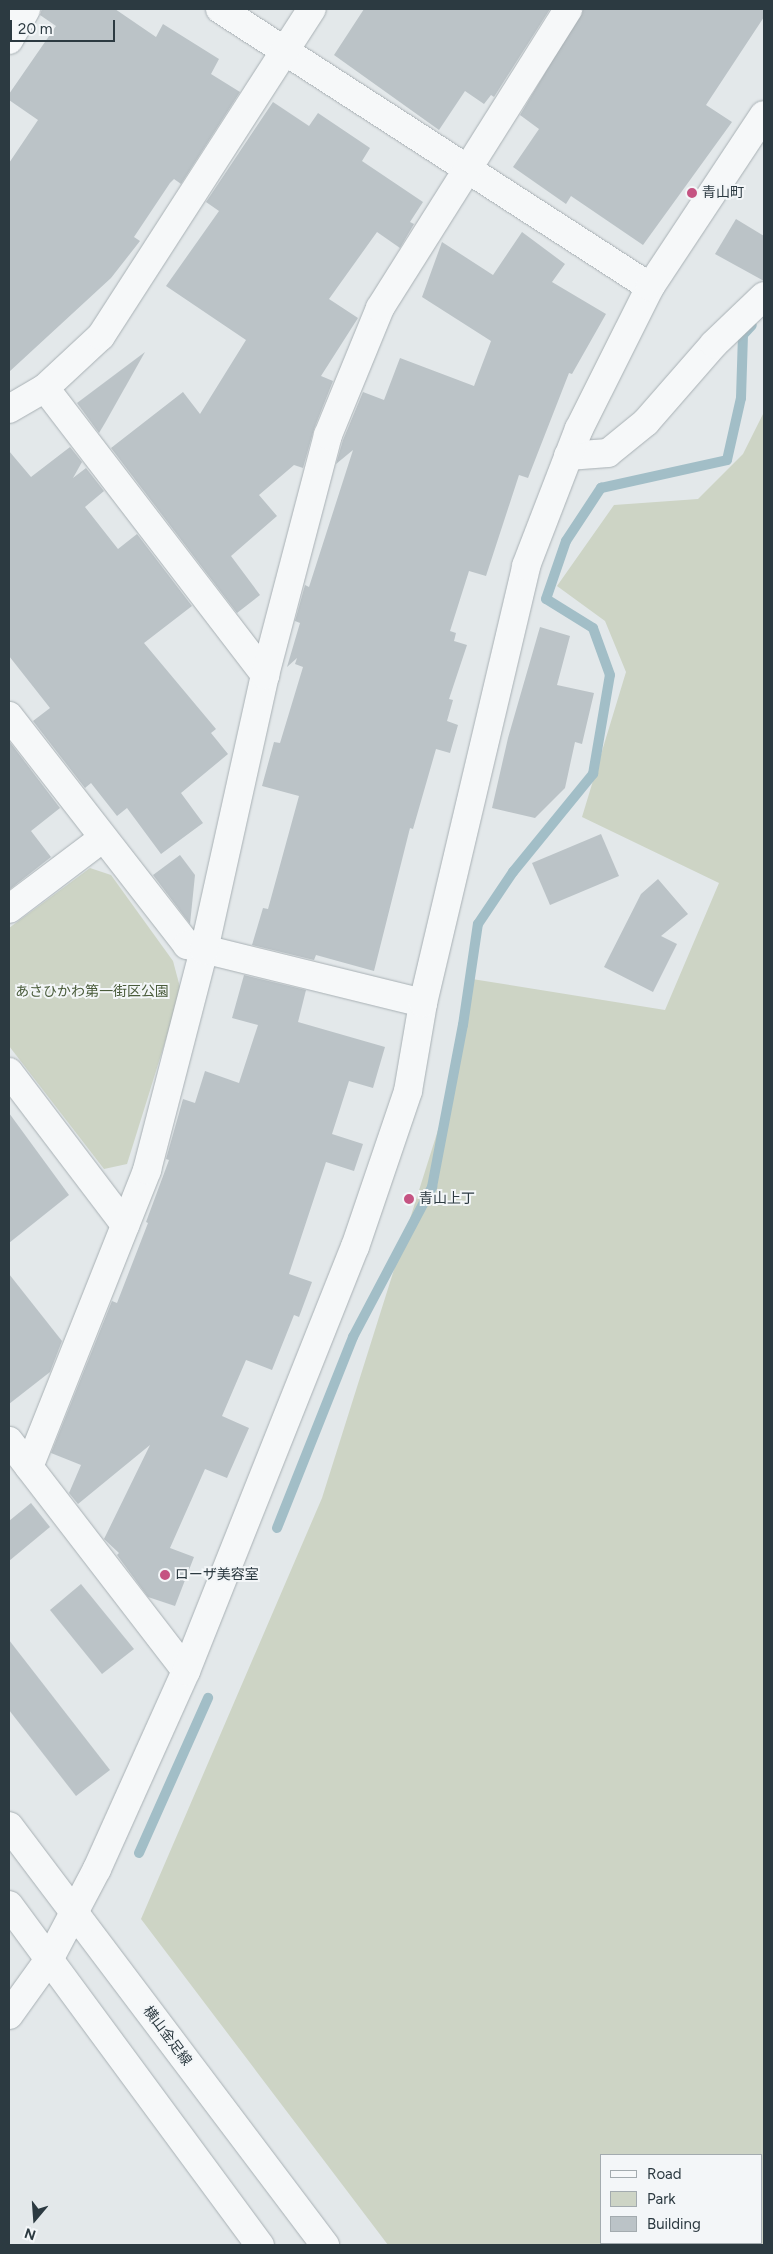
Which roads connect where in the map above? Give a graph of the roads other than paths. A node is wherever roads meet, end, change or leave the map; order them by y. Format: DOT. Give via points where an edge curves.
graph roads {
  1 [pos="26,9"];
  2 [pos="220,9"];
  3 [pos="312,9"];
  4 [pos="568,9"];
  5 [pos="9,40"];
  6 [pos="284,49"];
  7 [pos="764,115"];
  8 [pos="467,167"];
  9 [pos="650,287"];
  10 [pos="764,296"];
  11 [pos="45,388"];
  12 [pos="9,409"];
  13 [pos="568,456"];
  14 [pos="265,675"];
  15 [pos="9,716"];
  16 [pos="104,838"];
  17 [pos="9,909"];
  18 [pos="204,950"];
  19 [pos="423,1003"];
  20 [pos="9,1072"];
  21 [pos="125,1225"];
  22 [pos="9,1440"];
  23 [pos="29,1467"];
  24 [pos="186,1671"];
  25 [pos="9,1826"];
  26 [pos="9,1905"];
  27 [pos="75,1914"];
  28 [pos="50,1958"];
  29 [pos="9,2015"];
  30 [pos="260,2245"];
  31 [pos="325,2245"];
  1 -- 5 [label="street"];
  2 -- 6 [label="street"];
  3 -- 6 [label="street"];
  4 -- 8 [label="street"];
  6 -- 8 [label="street"];
  6 -- 11 [label="street" via="101,336"];
  7 -- 9 [label="street"];
  8 -- 9 [label="street"];
  8 -- 14 [label="street" via="380,308 328,435"];
  9 -- 13 [label="street"];
  10 -- 13 [label="street" via="714,344 646,422 608,453"];
  11 -- 12 [label="street"];
  11 -- 14 [label="street"];
  13 -- 19 [label="street" via="526,566"];
  14 -- 18 [label="street"];
  15 -- 16 [label="street"];
  16 -- 17 [label="street"];
  16 -- 18 [label="street" via="188,945"];
  18 -- 19 [label="street"];
  18 -- 21 [label="street" via="147,1170"];
  19 -- 24 [label="street" via="408,1091 355,1247"];
  20 -- 21 [label="street"];
  21 -- 23 [label="street"];
  22 -- 23 [label="street"];
  23 -- 24 [label="street"];
  24 -- 27 [label="street"];
  25 -- 27 [label="street, 横山金足線"];
  26 -- 28 [label="street"];
  27 -- 28 [label="street"];
  27 -- 31 [label="street, 横山金足線"];
  28 -- 29 [label="street"];
  28 -- 30 [label="street"];
}
